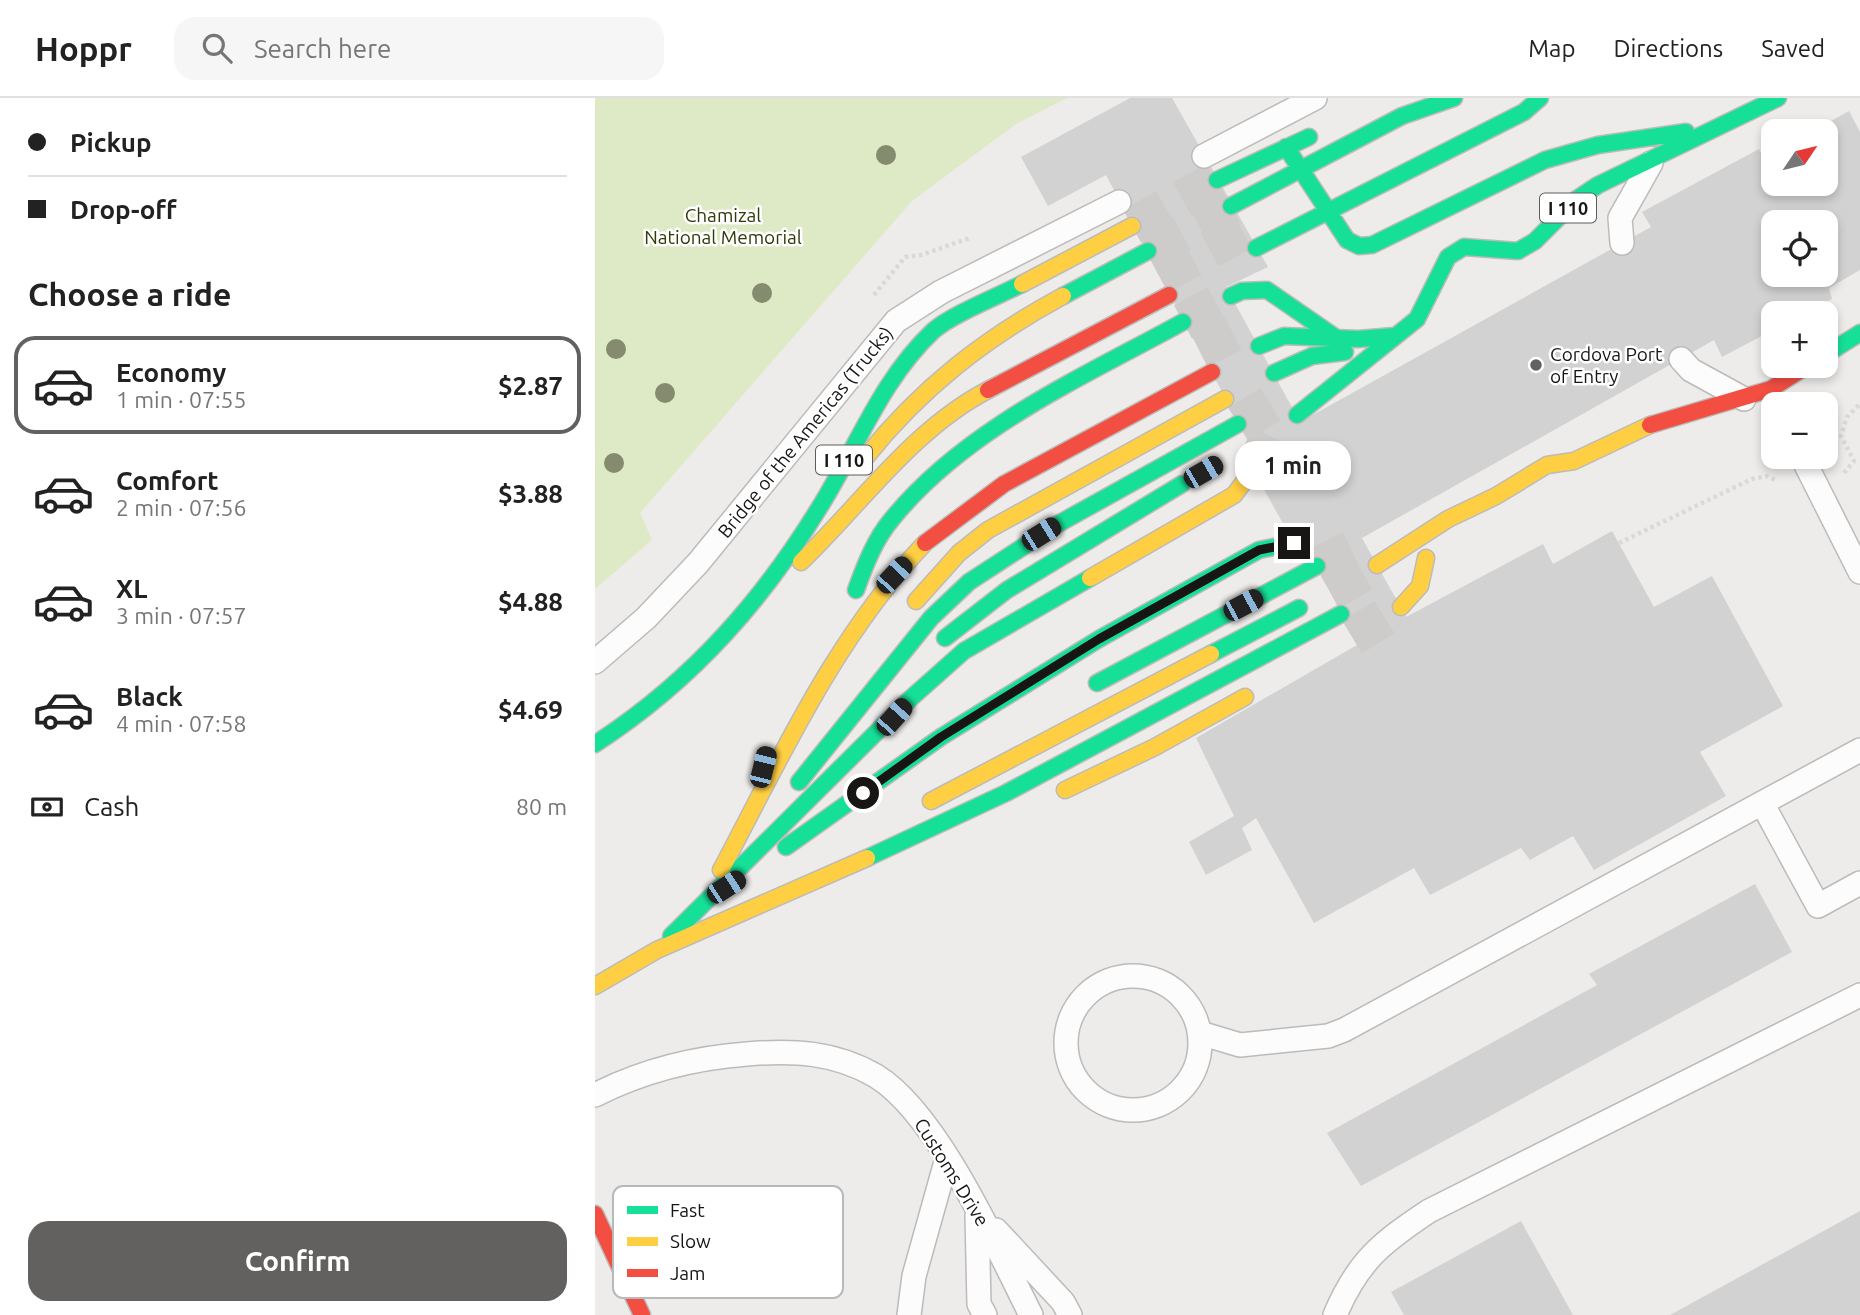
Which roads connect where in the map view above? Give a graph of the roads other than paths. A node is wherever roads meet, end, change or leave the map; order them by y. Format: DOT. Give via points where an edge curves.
graph roads {
  1 [pos="1315,98"];
  2 [pos="1454,98"];
  3 [pos="1528,98"];
  4 [pos="1540,98"];
  5 [pos="1778,98"];
  6 [pos="1720,127"];
  7 [pos="1454,129"];
  8 [pos="1321,131"];
  9 [pos="1286,148"];
  10 [pos="1204,156"];
  11 [pos="1653,161"];
  12 [pos="1300,170"];
  13 [pos="1217,180"];
  14 [pos="1119,202"];
  15 [pos="1231,206"];
  16 [pos="1328,214"];
  17 [pos="1132,226"];
  18 [pos="1622,243"];
  19 [pos="1256,248"];
  20 [pos="1148,251"];
  21 [pos="1169,295"];
  22 [pos="1231,296"];
  23 [pos="1279,320"];
  24 [pos="1183,322"];
  25 [pos="1860,333"];
  26 [pos="1316,336"];
  27 [pos="1394,336"];
  28 [pos="1335,337"];
  29 [pos="1259,346"];
  30 [pos="1838,347"];
  31 [pos="1010,349"];
  32 [pos="1681,359"];
  33 [pos="958,362"];
  34 [pos="1212,372"];
  35 [pos="1274,373"];
  36 [pos="1343,378"];
  37 [pos="1794,378"];
  38 [pos="1311,384"];
  39 [pos="1778,392"];
  40 [pos="1761,397"];
  41 [pos="1225,399"];
  42 [pos="1744,399"];
  43 [pos="1297,415"];
  44 [pos="1238,425"];
  45 [pos="1807,469"];
  46 [pos="1253,470"];
  47 [pos="1192,479"];
  48 [pos="1448,519"];
  49 [pos="1388,536"];
  50 [pos="897,543"];
  51 [pos="1294,543"];
  52 [pos="1426,558"];
  53 [pos="786,561"];
  54 [pos="1377,565"];
  55 [pos="1317,566"];
  56 [pos="1408,571"];
  57 [pos="1860,572"];
  58 [pos="1318,598"];
  59 [pos="1401,607"];
  60 [pos="1341,614"];
  61 [pos="903,619"];
  62 [pos="736,624"];
  63 [pos="932,649"];
  64 [pos="875,661"];
  65 [pos="595,662"];
  66 [pos="915,663"];
  67 [pos="1259,689"];
  68 [pos="1085,690"];
  69 [pos="852,715"];
  70 [pos="771,738"];
  71 [pos="595,744"];
  72 [pos="1860,750"];
  73 [pos="895,791"];
  74 [pos="1054,795"];
  75 [pos="1762,803"];
  76 [pos="753,808"];
  77 [pos="912,814"];
  78 [pos="890,830"];
  79 [pos="807,834"];
  80 [pos="927,848"];
  81 [pos="824,878"];
  82 [pos="1860,883"];
  83 [pos="706,900"];
  84 [pos="657,950"];
  85 [pos="595,986"];
  86 [pos="1860,995"];
  87 [pos="1200,1033"];
  88 [pos="595,1095"];
  89 [pos="947,1158"];
  90 [pos="977,1209"];
  91 [pos="595,1214"];
  92 [pos="613,1253"];
  93 [pos="634,1298"];
  94 [pos="982,1311"];
  95 [pos="642,1315"];
  96 [pos="909,1315"];
  97 [pos="1031,1315"];
  98 [pos="1070,1315"];
  99 [pos="1335,1315"];
  1 -- 10 [label="lane"];
  2 -- 12 [label="main road" via="1402,116"];
  3 -- 7 [label="main road"];
  4 -- 16 [label="main road" via="1524,112"];
  5 -- 6 [label="main road, I 110"];
  6 -- 11 [label="main road, I 110"];
  6 -- 16 [label="main road" via="1598,145 1545,160 1372,245 1359,246 1347,240"];
  8 -- 9 [label="main road"];
  9 -- 12 [label="main road"];
  9 -- 13 [label="main road"];
  11 -- 18 [label="lane" via="1620,218"];
  11 -- 27 [label="main road, I 110" via="1577,199 1535,242 1518,251 1464,247 1448,257 1417,319"];
  12 -- 15 [label="main road"];
  12 -- 16 [label="main road"];
  14 -- 65 [label="lane, Bridge of the Americas (Trucks)" via="941,292 896,321 698,563 646,618"];
  16 -- 19 [label="main road"];
  17 -- 53 [label="main road, I 110" via="935,329 917,346 896,371"];
  20 -- 33 [label="main road, I 110" via="1001,331"];
  21 -- 62 [label="main road, I 110" via="984,391 934,425"];
  22 -- 28 [label="main road" via="1267,290"];
  23 -- 26 [label="main road"];
  24 -- 50 [label="main road" via="1028,410 928,479 891,519 853,595"];
  25 -- 30 [label="main road"];
  26 -- 28 [label="main road"];
  26 -- 29 [label="main road" via="1284,336"];
  27 -- 28 [label="main road"];
  27 -- 35 [label="main road, I 110" via="1297,360"];
  27 -- 36 [label="main road, I 110"];
  31 -- 33 [label="main road"];
  32 -- 42 [label="lane" via="1691,370"];
  33 -- 53 [label="main road, I 110" via="880,438"];
  34 -- 76 [label="main road" via="1004,484 929,538 894,575 817,689"];
  36 -- 38 [label="main road, I 110"];
  36 -- 43 [label="main road, I 110"];
  37 -- 39 [label="main road"];
  40 -- 42 [label="main road"];
  41 -- 61 [label="main road" via="988,530 959,553"];
  42 -- 48 [label="main road" via="1639,428 1599,452 1547,465"];
  44 -- 69 [label="main road" via="1058,524 968,582 931,618"];
  45 -- 57 [label="lane"];
  46 -- 83 [label="main road" via="1234,495 964,651"];
  47 -- 63 [label="main road" via="1007,590"];
  48 -- 49 [label="main road"];
  48 -- 52 [label="main road"];
  48 -- 54 [label="main road"];
  51 -- 79 [label="main road" via="1259,550 1099,639 941,737"];
  52 -- 56 [label="main road"];
  52 -- 59 [label="main road" via="1419,592"];
  53 -- 62 [label="main road, I 110"];
  55 -- 68 [label="main road"];
  58 -- 77 [label="main road" via="1081,720"];
  60 -- 81 [label="main road" via="1006,793"];
  62 -- 71 [label="main road, I 110" via="668,691"];
  64 -- 69 [label="main road"];
  66 -- 69 [label="main road"];
  67 -- 74 [label="main road" via="1155,747"];
  69 -- 83 [label="main road"];
  70 -- 76 [label="main road"];
  72 -- 75 [label="lane"];
  73 -- 79 [label="main road"];
  75 -- 82 [label="lane" via="1818,906"];
  75 -- 87 [label="lane" via="1344,1030 1315,1038 1240,1045"];
  76 -- 83 [label="main road"];
  78 -- 81 [label="main road"];
  79 -- 83 [label="main road"];
  80 -- 81 [label="main road"];
  81 -- 84 [label="main road"];
  83 -- 84 [label="main road"];
  84 -- 85 [label="main road"];
  86 -- 99 [label="lane" via="1429,1211 1384,1241 1349,1281"];
  87 -- 87 [label="lane" via="1191,1008 1173,989 1149,977 1122,976 1098,985 1078,1003 1067,1026 1065,1053 1074,1078 1093,1097 1116,1109 1143,1110 1167,1102 1187,1084 1199,1060"];
  88 -- 89 [label="lane, Customs Drive" via="633,1076 702,1058 793,1050 829,1056 877,1077 916,1113"];
  89 -- 90 [label="lane, Customs Drive"];
  89 -- 96 [label="lane" via="913,1276"];
  90 -- 94 [label="lane"];
  90 -- 97 [label="lane, Customs Drive"];
  90 -- 98 [label="lane"];
  91 -- 92 [label="main road"];
  93 -- 95 [label="main road"];
}
